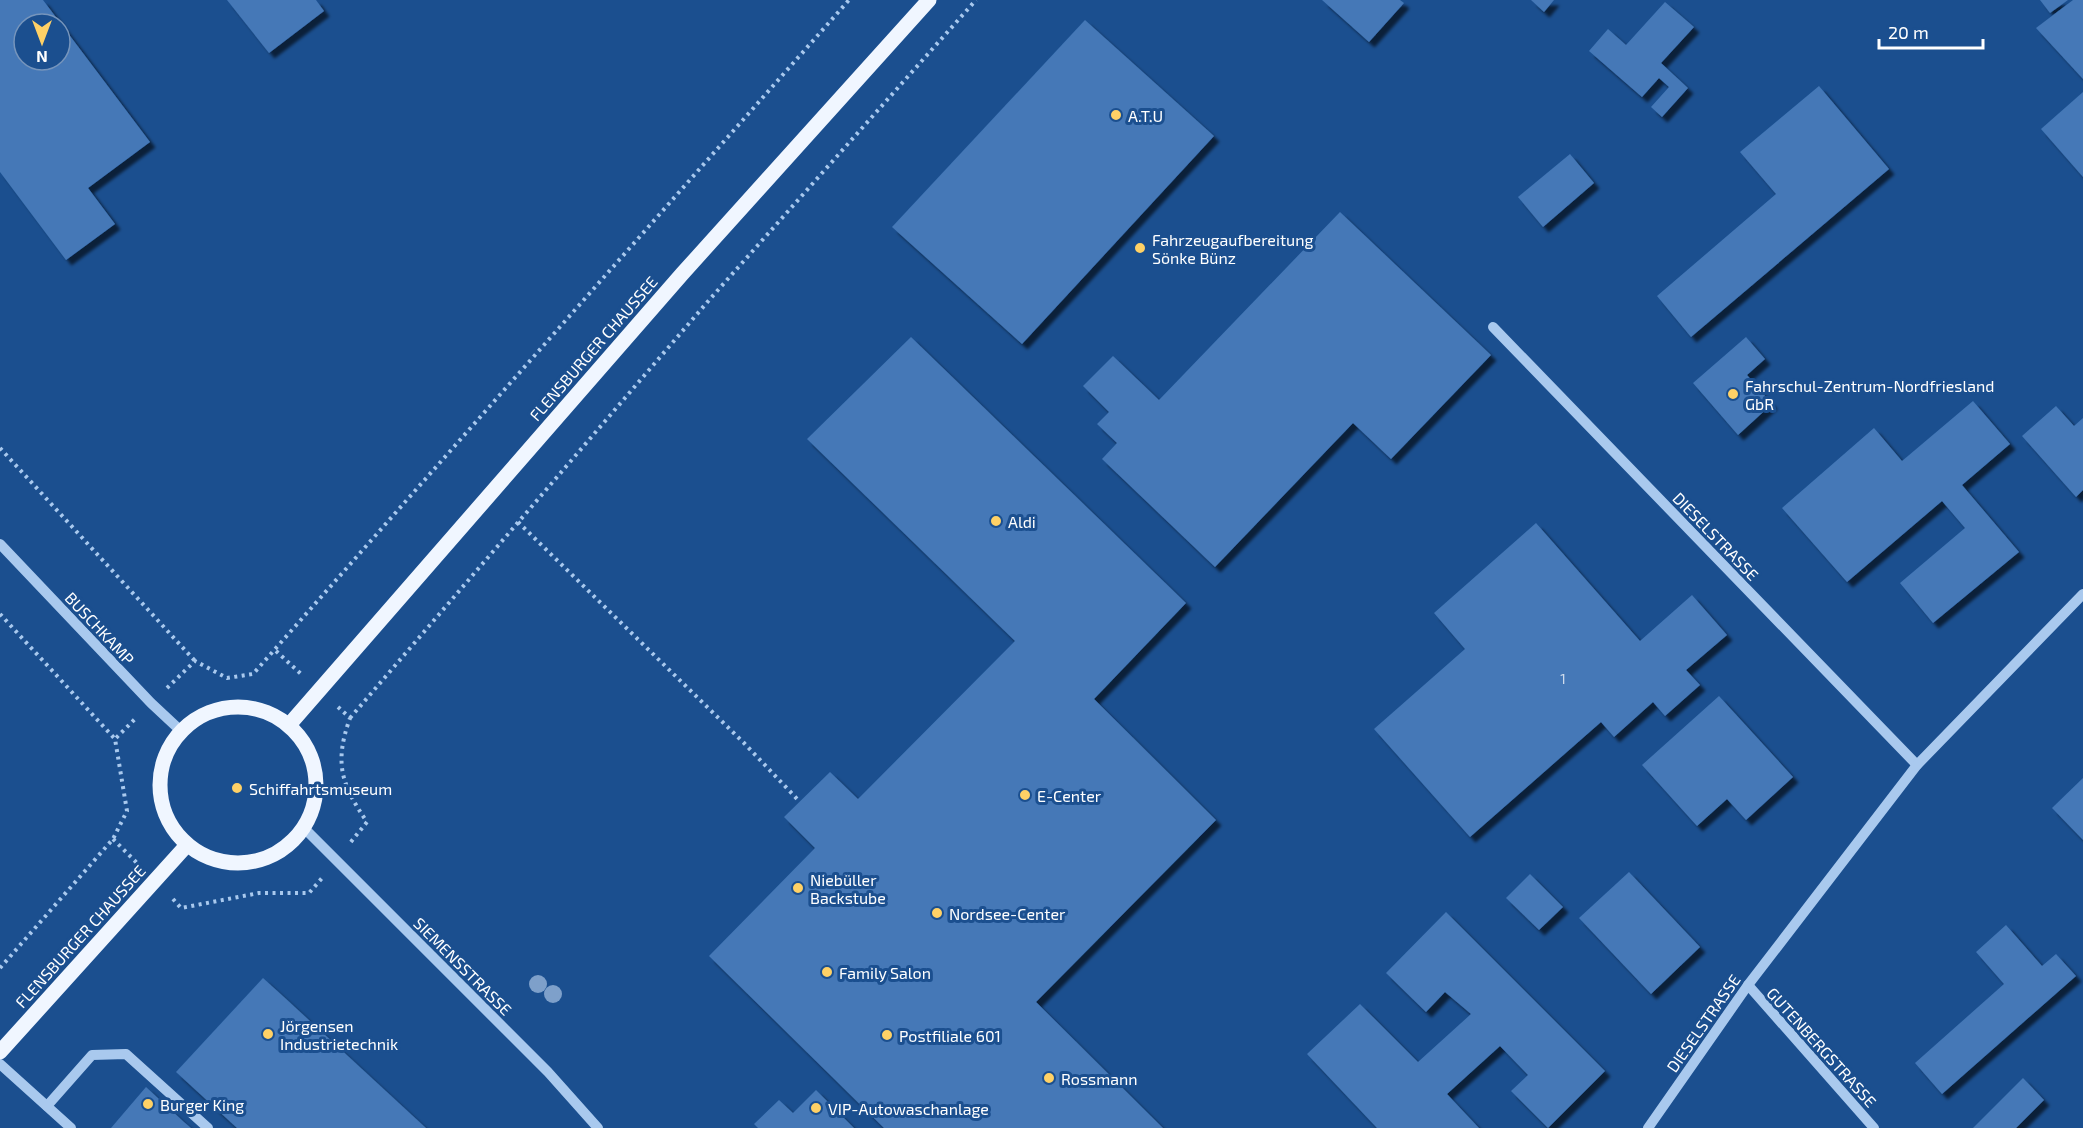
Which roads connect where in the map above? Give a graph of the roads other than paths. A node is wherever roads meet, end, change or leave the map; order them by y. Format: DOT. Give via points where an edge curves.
graph roads {
  1 [pos="930,0"];
  2 [pos="1493,327"];
  3 [pos="0,544"];
  4 [pos="2083,594"];
  5 [pos="289,725"];
  6 [pos="181,730"];
  7 [pos="1917,765"];
  8 [pos="304,828"];
  9 [pos="187,845"];
  10 [pos="1748,985"];
  11 [pos="0,1052"];
  12 [pos="0,1064"];
  13 [pos="47,1106"];
  14 [pos="71,1128"];
  15 [pos="208,1128"];
  16 [pos="598,1128"];
  17 [pos="1648,1128"];
  18 [pos="1874,1128"];
  1 -- 5 [label="main road, FLENSBURGER CHAUSSEE" via="682,274"];
  2 -- 7 [label="street, DIESELSTRASSE"];
  3 -- 6 [label="street, BUSCHKAMP"];
  4 -- 7 [label="street, DIESELSTRASSE"];
  5 -- 6 [label="main road" via="270,713 230,707 213,710"];
  5 -- 8 [label="main road" via="306,746 316,779 312,810"];
  6 -- 9 [label="main road" via="168,749 160,775 161,797 165,815"];
  7 -- 10 [label="street, DIESELSTRASSE"];
  8 -- 9 [label="main road" via="270,857 247,863 209,858"];
  8 -- 16 [label="street, SIEMENSSTRASSE" via="548,1072"];
  9 -- 11 [label="main road, FLENSBURGER CHAUSSEE"];
  10 -- 17 [label="street, DIESELSTRASSE"];
  10 -- 18 [label="street, GUTENBERGSTRASSE"];
  12 -- 13 [label="street"];
  13 -- 14 [label="street"];
  13 -- 15 [label="street" via="92,1055 126,1054"];
}
